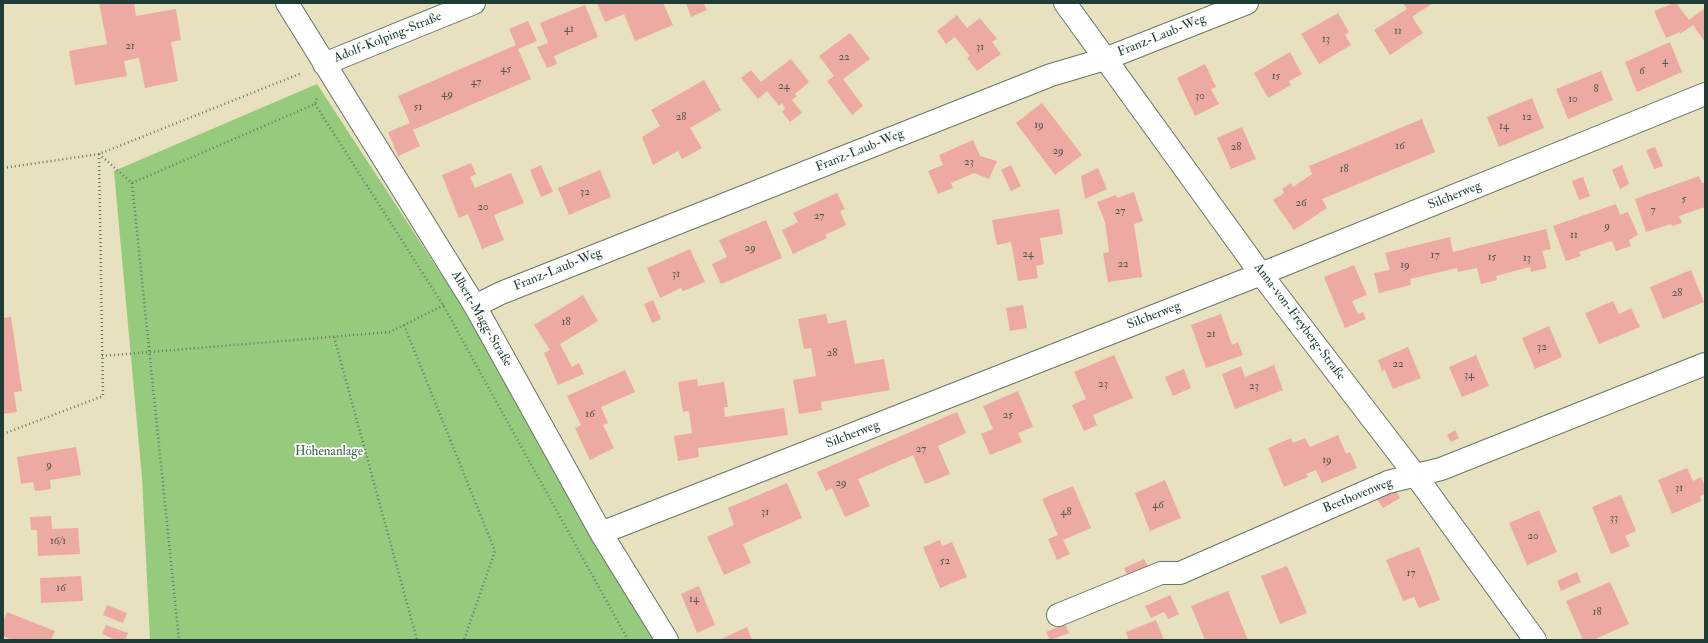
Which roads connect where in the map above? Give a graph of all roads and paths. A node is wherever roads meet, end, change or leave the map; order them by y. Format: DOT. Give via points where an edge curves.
graph roads {
  1 [pos="287,3"];
  2 [pos="474,3"];
  3 [pos="1065,3"];
  4 [pos="1247,3"];
  5 [pos="1105,59"];
  6 [pos="324,64"];
  7 [pos="1705,94"];
  8 [pos="315,104"];
  9 [pos="99,154"];
  10 [pos="3,168"];
  11 [pos="132,183"];
  12 [pos="1261,274"];
  13 [pos="471,300"];
  14 [pos="443,305"];
  15 [pos="404,325"];
  16 [pos="334,337"];
  17 [pos="150,352"];
  18 [pos="102,356"];
  19 [pos="1705,364"];
  20 [pos="3,434"];
  21 [pos="1416,476"];
  22 [pos="601,533"];
  23 [pos="1058,616"];
  24 [pos="178,640"];
  25 [pos="416,640"];
  26 [pos="464,640"];
  27 [pos="628,640"];
  28 [pos="667,640"];
  29 [pos="1535,640"];
  1 -- 6 [label="street, Albert-Magg-Straße"];
  2 -- 6 [label="street, Adolf-Kolping-Straße"];
  3 -- 5 [label="street, Anna-von-Freyberg-Straße"];
  4 -- 5 [label="street, Franz-Laub-Weg"];
  5 -- 12 [label="street, Anna-von-Freyberg-Straße"];
  5 -- 13 [label="street, Franz-Laub-Weg" via="1051,75 500,293"];
  6 -- 8 [label="path"];
  6 -- 9 [label="path"];
  6 -- 13 [label="street, Albert-Magg-Straße"];
  7 -- 12 [label="street, Silcherweg"];
  8 -- 11 [label="path"];
  8 -- 14 [label="path"];
  9 -- 10 [label="path"];
  9 -- 11 [label="path"];
  9 -- 18 [label="path"];
  11 -- 17 [label="path"];
  12 -- 21 [label="street, Anna-von-Freyberg-Straße"];
  12 -- 22 [label="street, Silcherweg"];
  13 -- 14 [label="path"];
  13 -- 22 [label="street, Albert-Magg-Straße"];
  14 -- 15 [label="path"];
  14 -- 27 [label="path"];
  15 -- 16 [label="path" via="390,332"];
  15 -- 26 [label="path" via="495,551"];
  16 -- 17 [label="path"];
  16 -- 25 [label="path"];
  17 -- 18 [label="path"];
  17 -- 24 [label="path"];
  18 -- 20 [label="path" via="103,396"];
  19 -- 21 [label="street, Beethovenweg" via="1441,470"];
  21 -- 23 [label="street, Beethovenweg" via="1388,482 1180,573 1161,573"];
  21 -- 29 [label="street, Anna-von-Freyberg-Straße"];
  22 -- 28 [label="street, Albert-Magg-Straße"];
}
